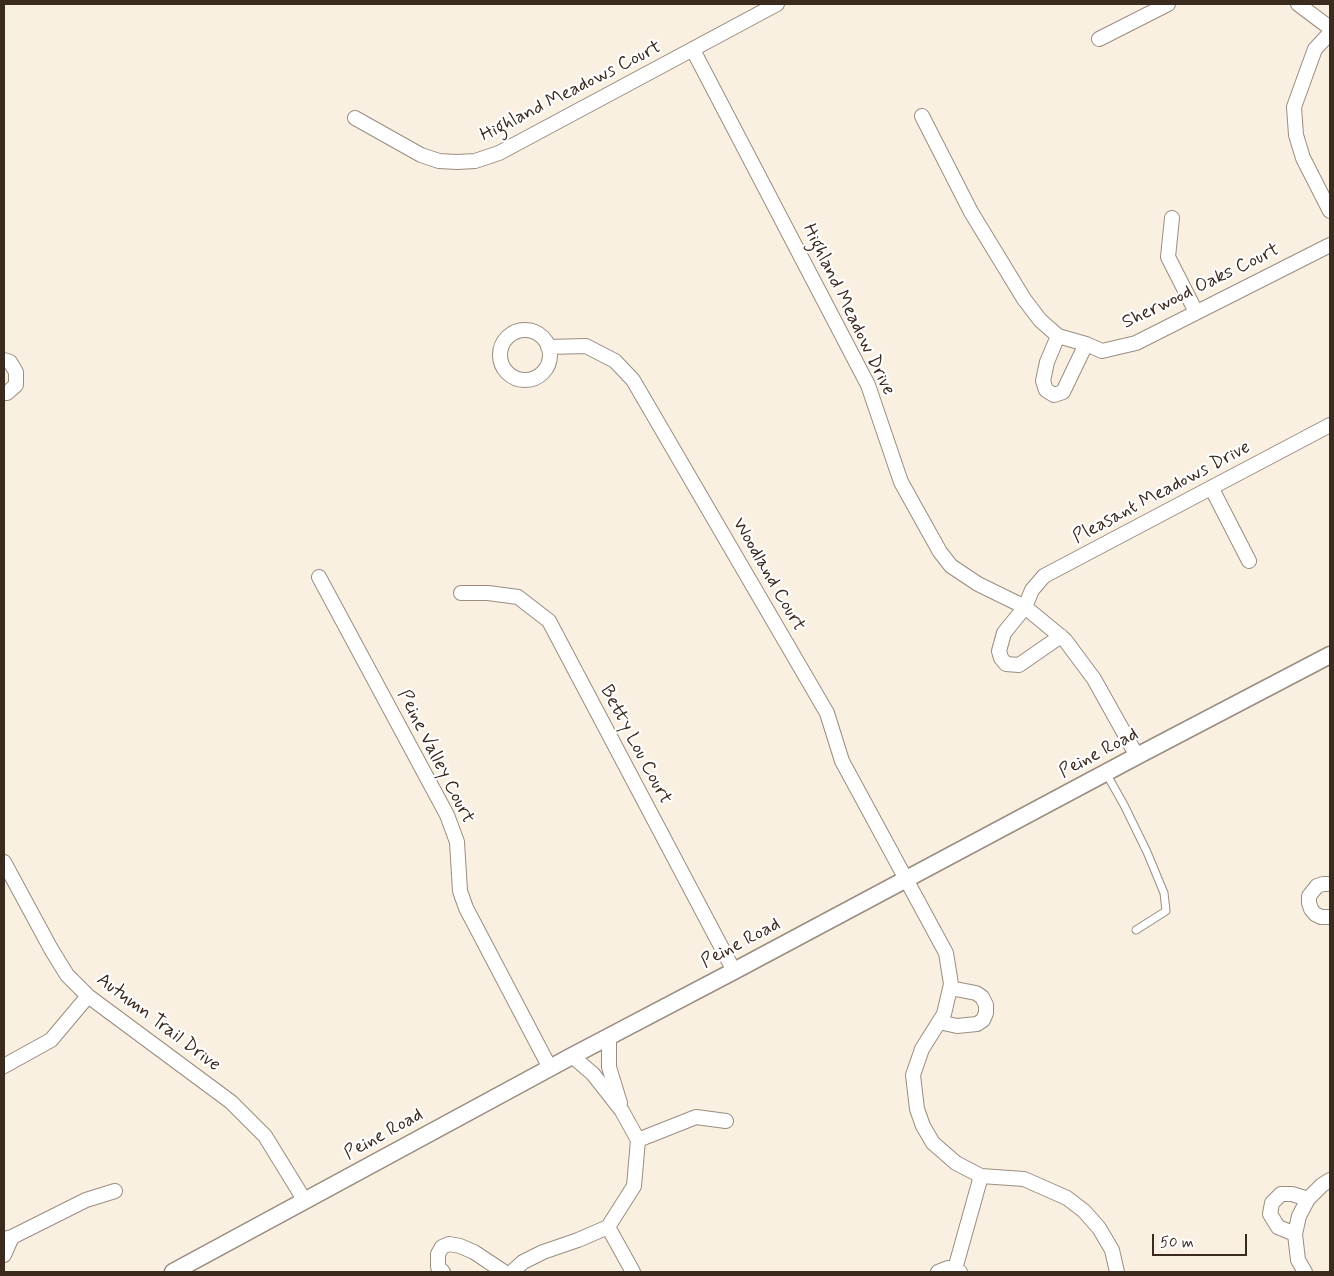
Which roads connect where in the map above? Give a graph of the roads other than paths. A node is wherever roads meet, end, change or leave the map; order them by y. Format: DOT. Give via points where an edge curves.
graph roads {
  1 [pos="777,4"];
  2 [pos="1168,4"];
  3 [pos="1298,4"];
  4 [pos="1330,28"];
  5 [pos="1330,33"];
  6 [pos="1099,39"];
  7 [pos="694,50"];
  8 [pos="922,116"];
  9 [pos="355,118"];
  10 [pos="1330,210"];
  11 [pos="1172,218"];
  12 [pos="1330,244"];
  13 [pos="1196,312"];
  14 [pos="1058,336"];
  15 [pos="1086,344"];
  16 [pos="548,347"];
  17 [pos="4,360"];
  18 [pos="4,393"];
  19 [pos="1330,425"];
  20 [pos="1212,489"];
  21 [pos="1250,561"];
  22 [pos="319,576"];
  23 [pos="461,594"];
  24 [pos="1025,607"];
  25 [pos="1060,636"];
  26 [pos="1330,655"];
  27 [pos="1137,756"];
  28 [pos="1105,773"];
  29 [pos="4,862"];
  30 [pos="907,878"];
  31 [pos="1330,884"];
  32 [pos="1330,917"];
  33 [pos="1136,930"];
  34 [pos="734,972"];
  35 [pos="950,988"];
  36 [pos="88,996"];
  37 [pos="939,1022"];
  38 [pos="610,1036"];
  39 [pos="572,1056"];
  40 [pos="4,1066"];
  41 [pos="550,1068"];
  42 [pos="622,1111"];
  43 [pos="726,1122"];
  44 [pos="638,1140"];
  45 [pos="981,1176"];
  46 [pos="1330,1180"];
  47 [pos="116,1191"];
  48 [pos="1308,1199"];
  49 [pos="305,1201"];
  50 [pos="608,1227"];
  51 [pos="1294,1234"];
  52 [pos="8,1238"];
  53 [pos="4,1256"];
  54 [pos="958,1271"];
  55 [pos="173,1272"];
  56 [pos="443,1272"];
  57 [pos="504,1272"];
  58 [pos="512,1272"];
  59 [pos="633,1272"];
  60 [pos="938,1272"];
  61 [pos="1117,1272"];
  62 [pos="1305,1272"];
  1 -- 7 [label="street, Highland Meadows Court"];
  2 -- 6 [label="street"];
  3 -- 4 [label="street"];
  5 -- 10 [label="street" via="1315,50 1294,107 1296,136 1303,158"];
  7 -- 9 [label="street, Highland Meadows Court" via="499,153 475,161 439,161 421,155"];
  7 -- 24 [label="street, Highland Meadow Drive" via="868,385 901,482 931,537 951,566 978,584"];
  8 -- 14 [label="street, Sherwood Oaks Court" via="970,212 1024,299"];
  11 -- 13 [label="street" via="1168,257"];
  12 -- 13 [label="street, Sherwood Oaks Court"];
  13 -- 15 [label="street, Sherwood Oaks Court" via="1136,343 1102,351"];
  14 -- 15 [label="street, Sherwood Oaks Court"];
  14 -- 15 [label="street" via="1046,362 1044,381 1046,390 1054,395 1063,392"];
  16 -- 30 [label="street, Woodland Court" via="586,346 615,361 633,380 827,713 842,760"];
  17 -- 18 [label="street" via="10,362 16,372 16,385"];
  19 -- 20 [label="street, Pleasant Meadows Drive"];
  20 -- 21 [label="street"];
  20 -- 24 [label="street, Pleasant Meadows Drive" via="1044,576 1032,590"];
  22 -- 41 [label="street, Peine Valley Court" via="447,815 457,842 460,891 466,908"];
  23 -- 34 [label="street, Betty Lou Court" via="518,597 549,621"];
  24 -- 25 [label="street, Highland Meadow Drive"];
  24 -- 25 [label="street" via="1004,633 999,651 1006,664 1019,664"];
  25 -- 27 [label="street, Highland Meadow Drive" via="1094,679"];
  26 -- 27 [label="street, Peine Road"];
  27 -- 28 [label="street, Peine Road"];
  28 -- 30 [label="street, Peine Road"];
  28 -- 33 [label="lane" via="1148,852 1164,893 1166,911"];
  29 -- 36 [label="street, Autumn Trail Drive" via="67,975"];
  30 -- 34 [label="street, Peine Road"];
  30 -- 35 [label="street, Woodland Court" via="946,953"];
  31 -- 32 [label="street" via="1317,886 1309,896 1315,914"];
  34 -- 38 [label="street, Peine Road"];
  35 -- 37 [label="street, Woodland Court"];
  35 -- 37 [label="street" via="982,997 986,1013 977,1024 958,1026"];
  36 -- 40 [label="street" via="51,1040"];
  36 -- 49 [label="street, Autumn Trail Drive" via="231,1102 265,1136"];
  37 -- 45 [label="street, Woodland Court" via="922,1050 913,1075 917,1109 933,1143 956,1162"];
  38 -- 39 [label="street, Peine Road"];
  38 -- 42 [label="street" via="609,1066"];
  39 -- 41 [label="street, Peine Road"];
  39 -- 42 [label="street" via="593,1074"];
  41 -- 49 [label="street, Peine Road"];
  42 -- 44 [label="street"];
  43 -- 44 [label="street" via="696,1117"];
  44 -- 50 [label="street" via="634,1186"];
  45 -- 54 [label="street"];
  45 -- 61 [label="street" via="1024,1178 1067,1198 1099,1228 1112,1250"];
  46 -- 48 [label="street"];
  47 -- 52 [label="street" via="86,1200"];
  48 -- 51 [label="street"];
  48 -- 51 [label="street" via="1281,1194 1272,1203 1270,1214 1278,1227"];
  49 -- 55 [label="street, Peine Road"];
  50 -- 58 [label="street" via="544,1252 523,1262"];
  50 -- 59 [label="street"];
  51 -- 62 [label="street" via="1298,1260"];
  52 -- 53 [label="street"];
  54 -- 60 [label="street" via="948,1268"];
  56 -- 57 [label="street" via="438,1267 438,1254 448,1244 474,1252"];
}
